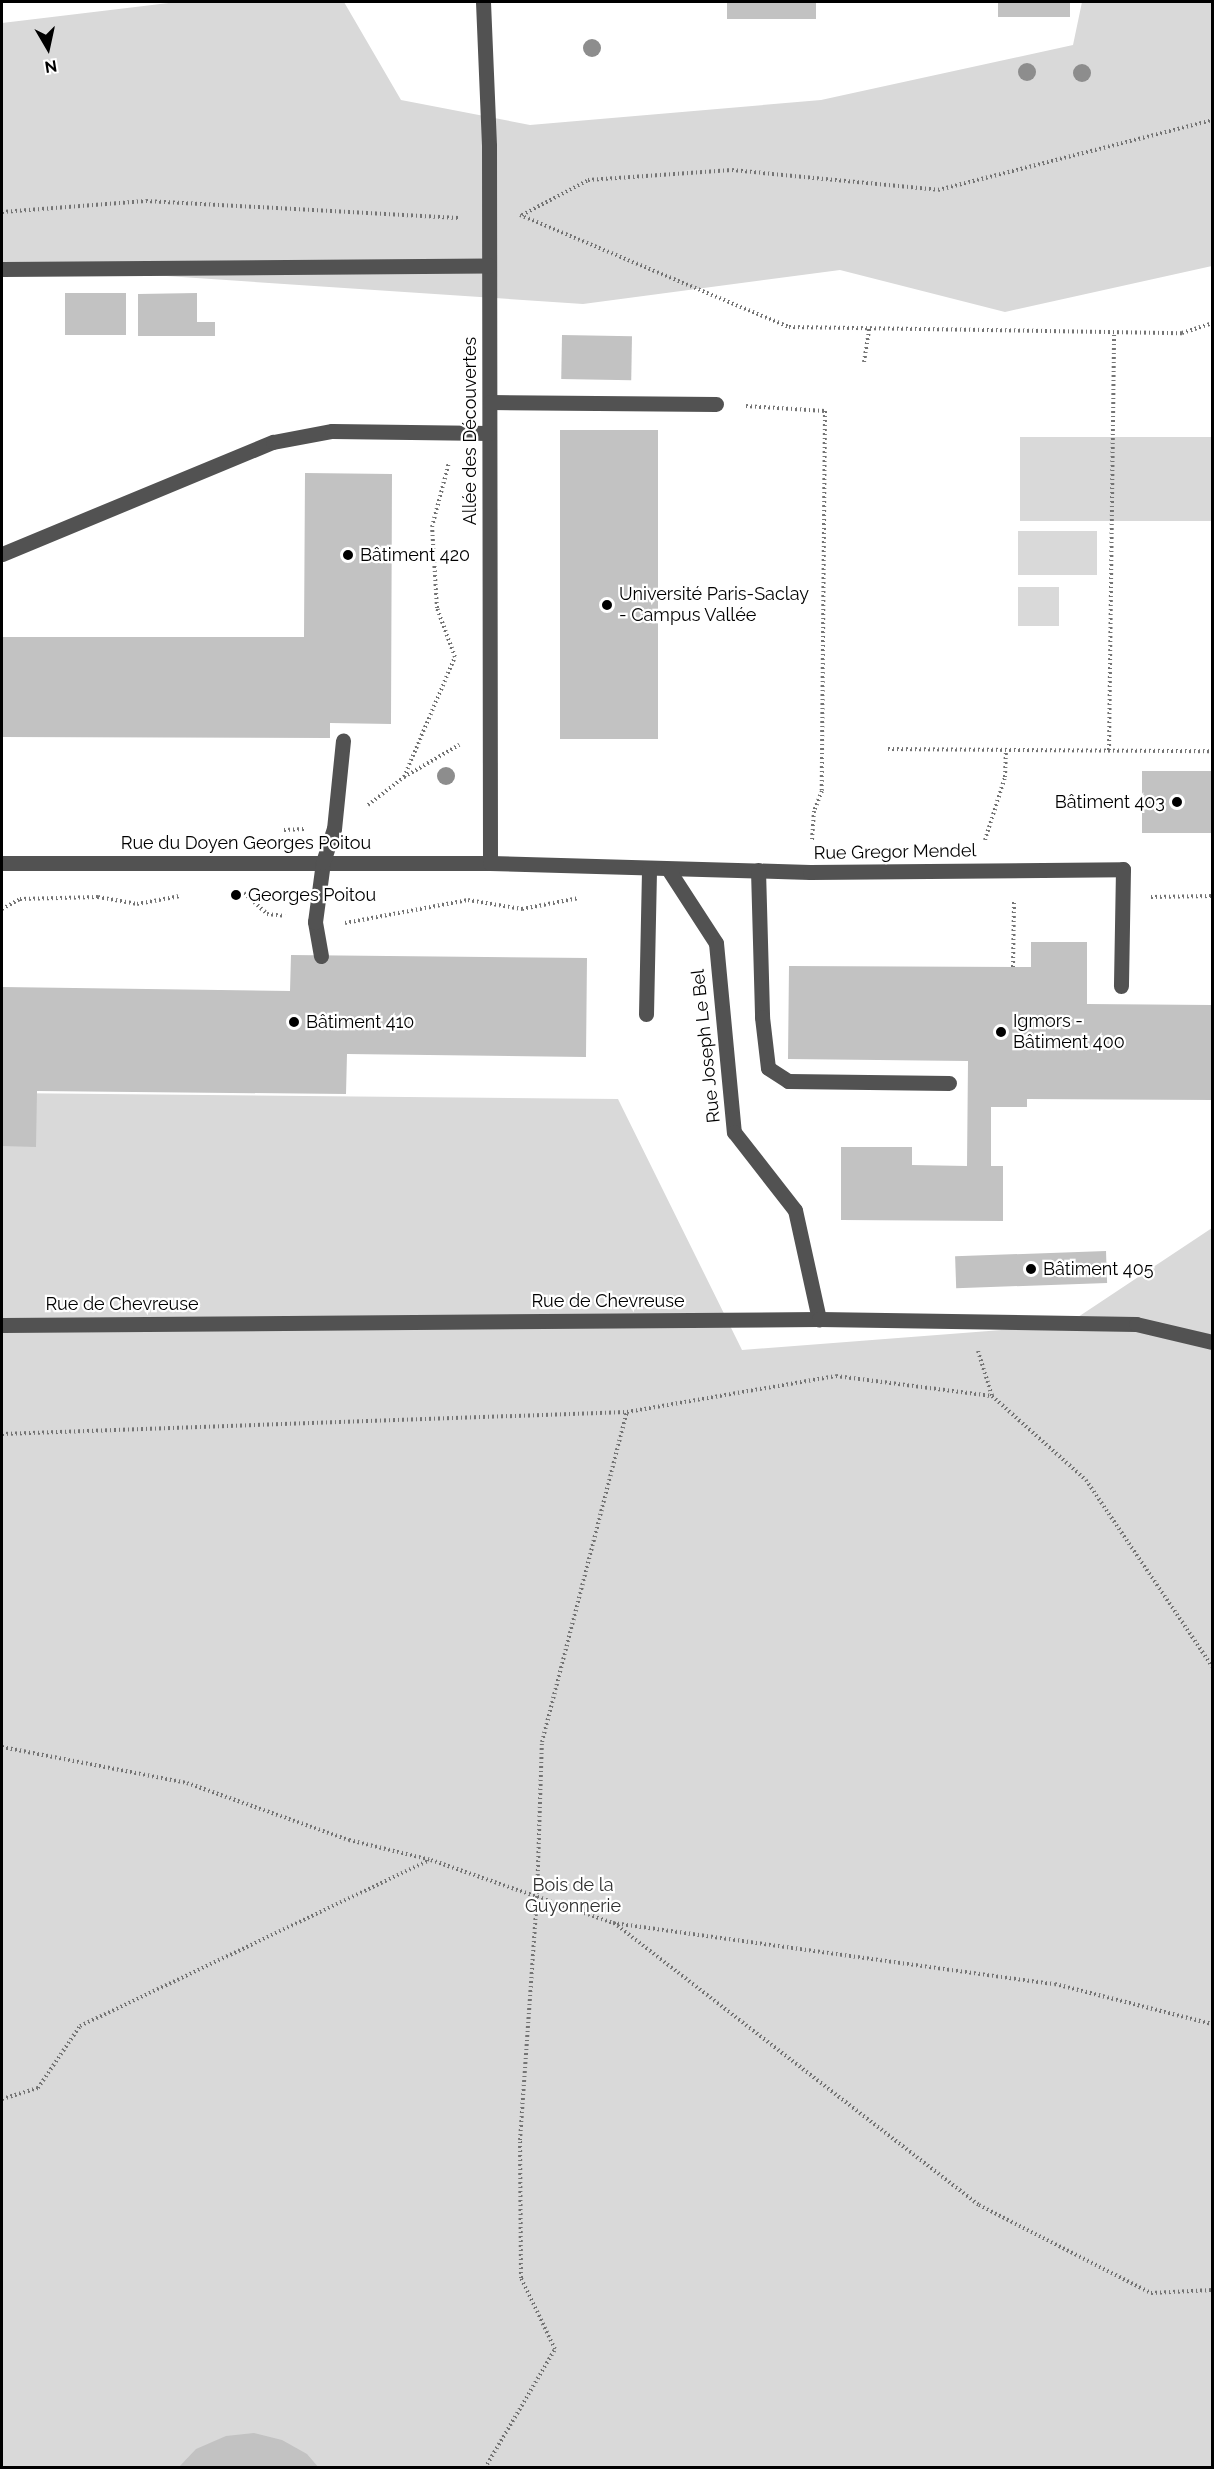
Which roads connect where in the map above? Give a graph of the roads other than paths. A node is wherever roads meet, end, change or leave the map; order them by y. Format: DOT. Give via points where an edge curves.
graph roads {
  1 [pos="483,2"];
  2 [pos="489,266"];
  3 [pos="2,269"];
  4 [pos="490,402"];
  5 [pos="716,404"];
  6 [pos="489,433"];
  7 [pos="2,554"];
  8 [pos="343,740"];
  9 [pos="323,862"];
  10 [pos="2,863"];
  11 [pos="490,863"];
  12 [pos="648,868"];
  13 [pos="668,869"];
  14 [pos="758,870"];
  15 [pos="321,956"];
  16 [pos="1121,986"];
  17 [pos="646,1014"];
  18 [pos="949,1083"];
  19 [pos="819,1319"];
  20 [pos="2,1324"];
  21 [pos="1212,1342"];
  1 -- 2 [label="street, Allée des Découvertes"];
  2 -- 3 [label="street"];
  2 -- 4 [label="street, Allée des Découvertes"];
  4 -- 5 [label="street"];
  4 -- 6 [label="street, Allée des Découvertes"];
  6 -- 7 [label="street" via="332,431 273,442"];
  6 -- 11 [label="street, Allée des Découvertes"];
  8 -- 9 [label="street" via="334,829"];
  9 -- 10 [label="street, Rue du Doyen Georges Poitou"];
  9 -- 11 [label="street, Rue du Doyen Georges Poitou"];
  9 -- 15 [label="street" via="315,922"];
  11 -- 12 [label="street"];
  12 -- 13 [label="street"];
  12 -- 17 [label="street"];
  13 -- 14 [label="street, Rue Gregor Mendel"];
  13 -- 19 [label="street, Rue Joseph Le Bel" via="716,943 734,1132 795,1210"];
  14 -- 16 [label="street, Rue Gregor Mendel" via="1123,868"];
  14 -- 18 [label="street" via="762,1017 768,1068 788,1081"];
  19 -- 20 [label="street, Rue de Chevreuse"];
  19 -- 21 [label="street, Rue de Chevreuse" via="1136,1324"];
}
